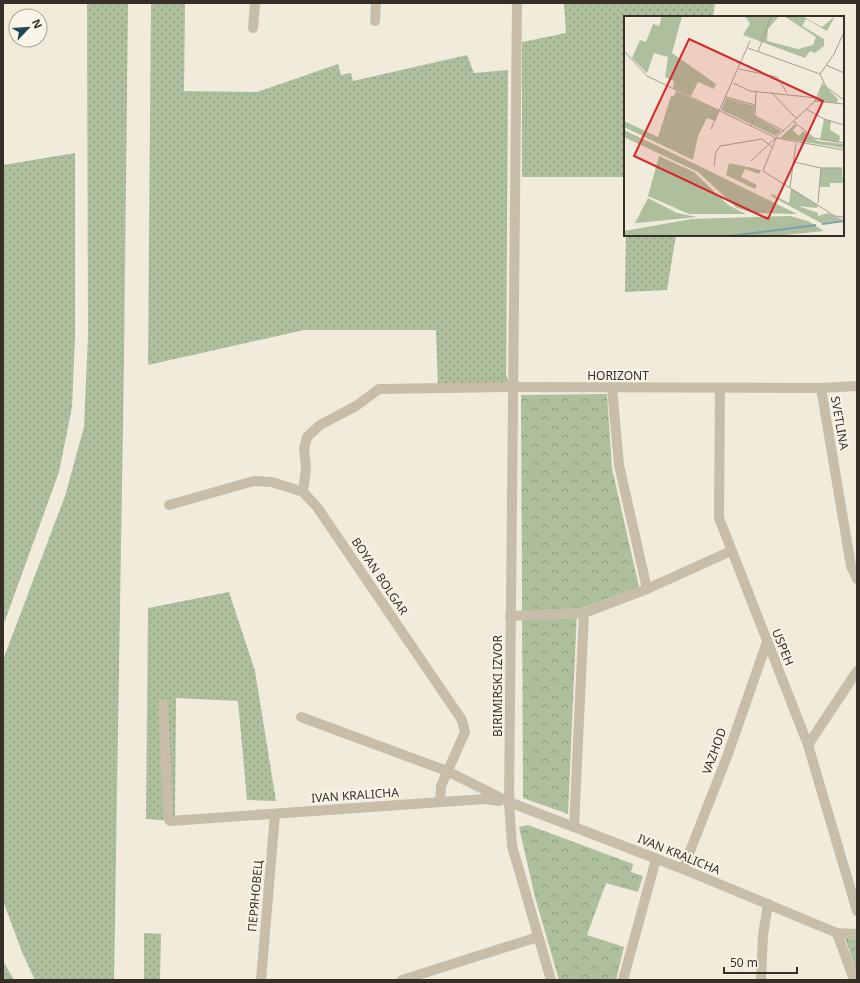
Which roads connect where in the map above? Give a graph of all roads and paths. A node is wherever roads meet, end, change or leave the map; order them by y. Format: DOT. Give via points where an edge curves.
graph roads {
  1 [pos="255,3"];
  2 [pos="376,3"];
  3 [pos="517,3"];
  4 [pos="375,21"];
  5 [pos="253,28"];
  6 [pos="857,386"];
  7 [pos="512,388"];
  8 [pos="612,388"];
  9 [pos="720,388"];
  10 [pos="821,388"];
  11 [pos="303,492"];
  12 [pos="169,505"];
  13 [pos="731,551"];
  14 [pos="857,579"];
  15 [pos="647,589"];
  16 [pos="584,614"];
  17 [pos="510,616"];
  18 [pos="767,642"];
  19 [pos="857,671"];
  20 [pos="163,704"];
  21 [pos="301,717"];
  22 [pos="808,745"];
  23 [pos="447,771"];
  24 [pos="440,802"];
  25 [pos="509,802"];
  26 [pos="275,814"];
  27 [pos="574,827"];
  28 [pos="656,859"];
  29 [pos="683,869"];
  30 [pos="768,904"];
  31 [pos="857,911"];
  32 [pos="838,933"];
  33 [pos="857,934"];
  34 [pos="538,937"];
  35 [pos="412,978"];
  36 [pos="261,980"];
  37 [pos="402,980"];
  38 [pos="550,980"];
  39 [pos="623,980"];
  40 [pos="761,980"];
  41 [pos="854,980"];
  1 -- 5 [label="street"];
  2 -- 4 [label="street"];
  3 -- 7 [label="street, BIRIMIRSKI IZVOR"];
  6 -- 10 [label="street, HORIZONT"];
  7 -- 8 [label="street, HORIZONT"];
  7 -- 11 [label="street, HORIZONT" via="379,390 356,406 320,425 307,437 304,449 306,468"];
  7 -- 17 [label="street, BIRIMIRSKI IZVOR"];
  8 -- 9 [label="street, HORIZONT"];
  8 -- 15 [label="street" via="619,466"];
  9 -- 10 [label="street, HORIZONT"];
  9 -- 13 [label="street, USPEH" via="719,518"];
  10 -- 14 [label="street, SVETLINA" via="851,566"];
  11 -- 12 [label="street, BOYAN BOLGAR" via="272,482 254,481"];
  11 -- 23 [label="street, BOYAN BOLGAR" via="317,507 462,720 465,732"];
  13 -- 15 [label="street"];
  13 -- 18 [label="street, USPEH"];
  15 -- 16 [label="street"];
  16 -- 17 [label="street"];
  16 -- 27 [label="street"];
  17 -- 25 [label="street, BIRIMIRSKI IZVOR"];
  18 -- 22 [label="street, USPEH"];
  18 -- 29 [label="street, VAZHOD" via="728,754"];
  19 -- 22 [label="street"];
  20 -- 26 [label="street, IVAN KRALICHA" via="168,820"];
  21 -- 23 [label="street, IVAN KRALICHA"];
  22 -- 31 [label="street, USPEH"];
  23 -- 24 [label="street, BOYAN BOLGAR" via="441,786"];
  23 -- 25 [label="street, IVAN KRALICHA"];
  24 -- 25 [label="street, IVAN KRALICHA" via="486,799"];
  24 -- 26 [label="street, IVAN KRALICHA"];
  25 -- 27 [label="street, IVAN KRALICHA"];
  25 -- 34 [label="street, BIRIMIRSKI IZVOR" via="512,846"];
  26 -- 36 [label="street, ПЕРЯНОВЕЦ"];
  27 -- 28 [label="street, IVAN KRALICHA"];
  28 -- 29 [label="street, IVAN KRALICHA"];
  28 -- 39 [label="street"];
  29 -- 30 [label="street, IVAN KRALICHA"];
  30 -- 32 [label="street, IVAN KRALICHA"];
  30 -- 40 [label="street" via="762,936"];
  32 -- 33 [label="street, IVAN KRALICHA"];
  32 -- 41 [label="street"];
  34 -- 35 [label="street"];
  34 -- 38 [label="street, BIRIMIRSKI IZVOR"];
  35 -- 37 [label="street"];
}
